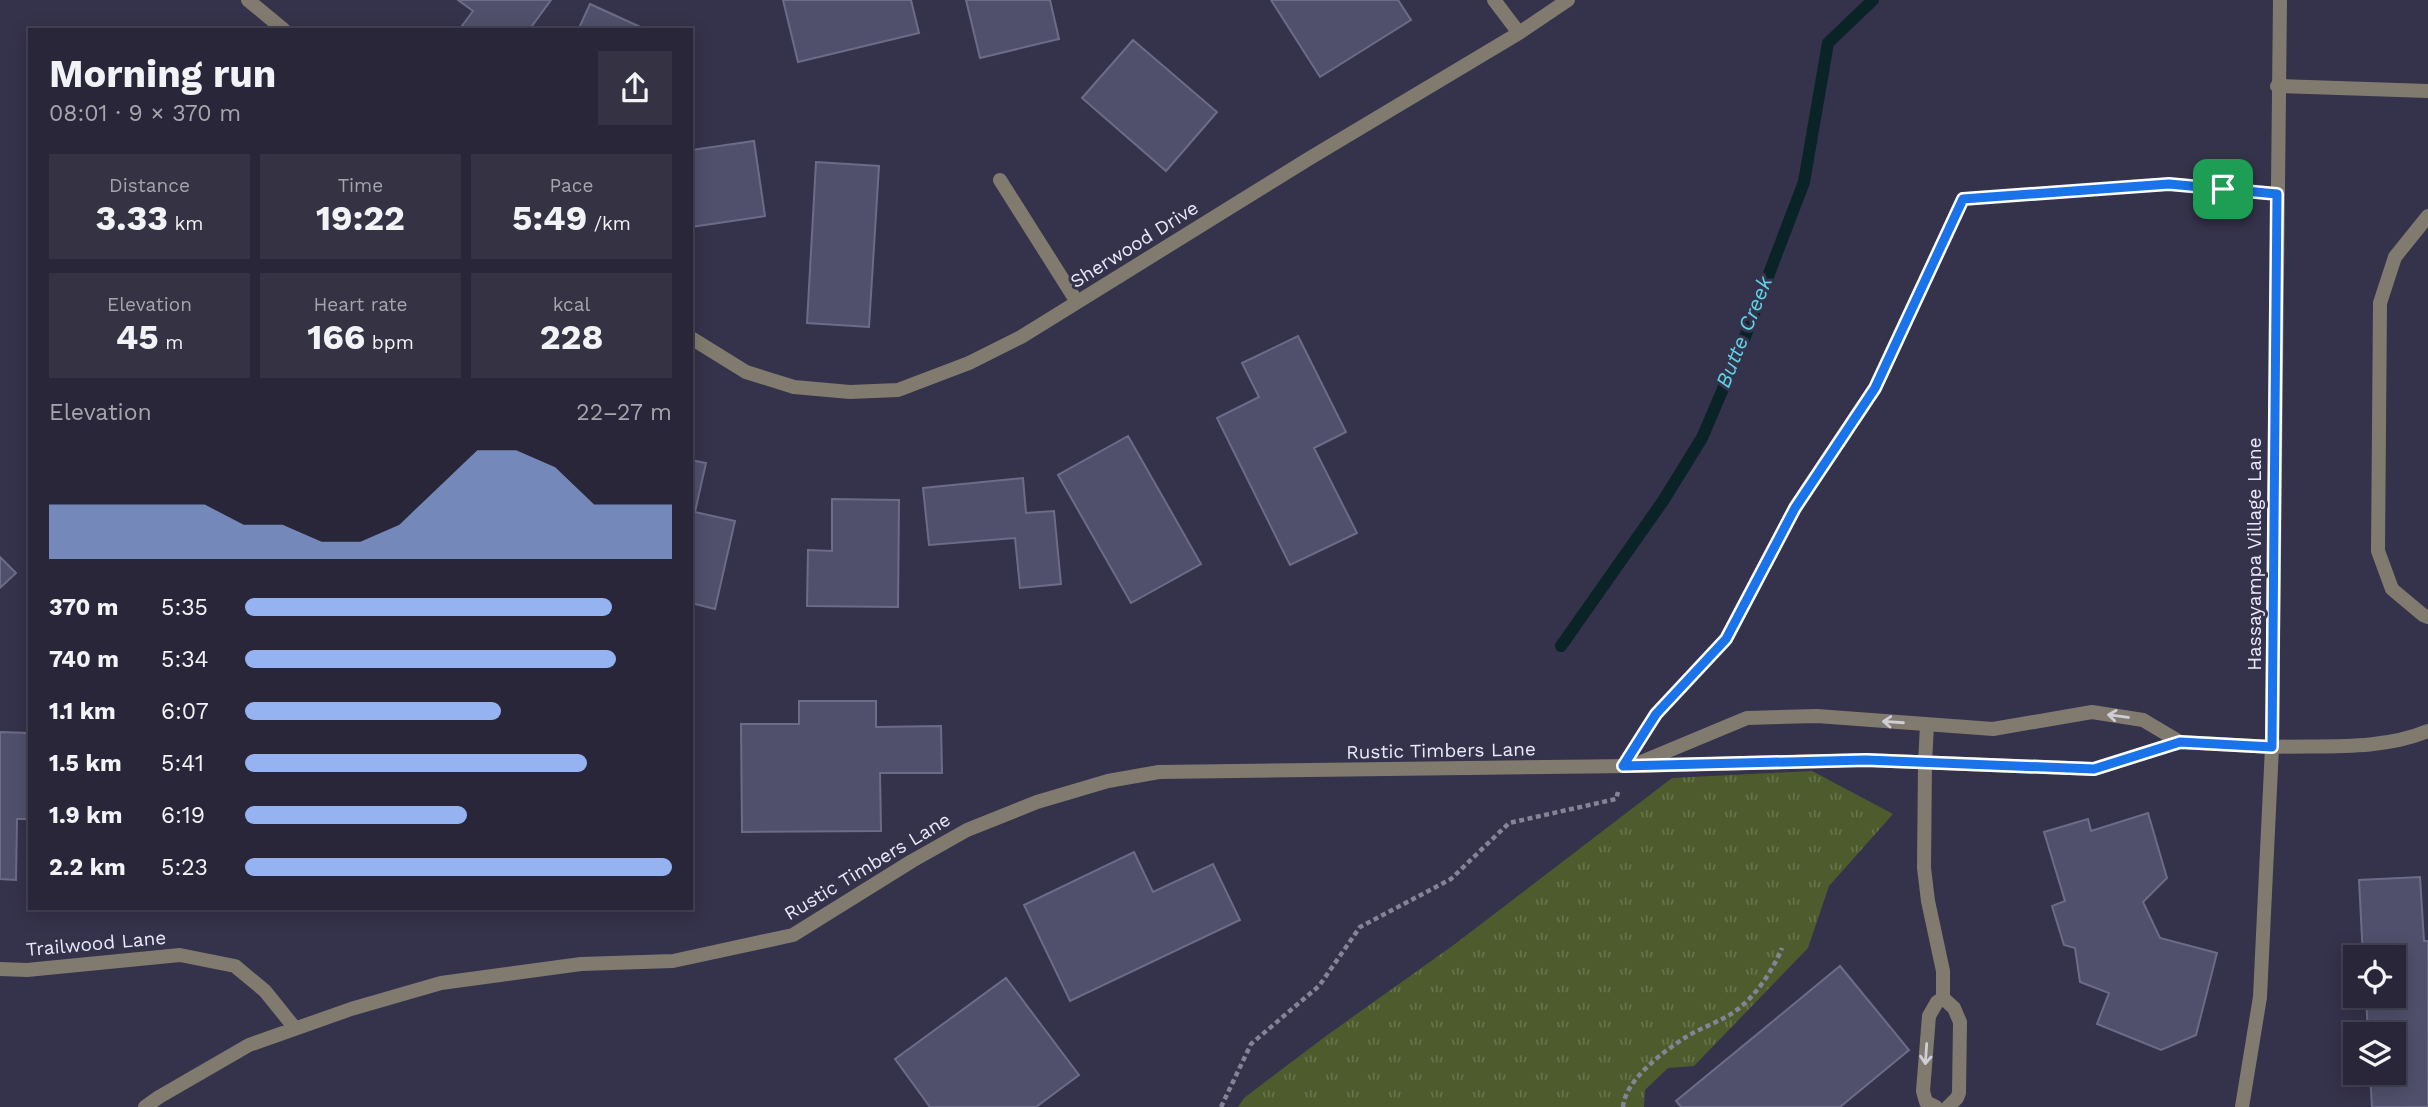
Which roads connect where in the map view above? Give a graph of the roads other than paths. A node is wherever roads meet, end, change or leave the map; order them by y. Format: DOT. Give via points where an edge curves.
graph roads {
  1 [pos="248,0"];
  2 [pos="1494,0"];
  3 [pos="1568,0"];
  4 [pos="2280,0"];
  5 [pos="282,28"];
  6 [pos="1519,33"];
  7 [pos="2277,86"];
  8 [pos="2428,91"];
  9 [pos="1000,180"];
  10 [pos="2428,216"];
  11 [pos="1077,302"];
  12 [pos="693,339"];
  13 [pos="2428,617"];
  14 [pos="1927,725"];
  15 [pos="2428,731"];
  16 [pos="2180,742"];
  17 [pos="2272,747"];
  18 [pos="1924,763"];
  19 [pos="1627,766"];
  20 [pos="0,969"];
  21 [pos="1943,998"];
  22 [pos="294,1027"];
  23 [pos="1925,1105"];
  24 [pos="145,1107"];
  25 [pos="1948,1107"];
  26 [pos="2242,1107"];
  1 -- 5 [label="street"];
  2 -- 6 [label="street"];
  3 -- 6 [label="street, Sherwood Drive"];
  4 -- 7 [label="street, Hassayampa Village Lane"];
  6 -- 11 [label="street, Sherwood Drive"];
  7 -- 8 [label="street"];
  7 -- 17 [label="street, Hassayampa Village Lane"];
  9 -- 11 [label="street"];
  10 -- 13 [label="street" via="2395,257 2380,303 2378,551 2392,589"];
  11 -- 12 [label="street, Sherwood Drive" via="969,363 898,390 793,387 746,372"];
  16 -- 14 [label="street, Rustic Timbers Lane, one-way" via="2143,720 2092,712 1993,729"];
  14 -- 18 [label="street"];
  14 -- 19 [label="street, Rustic Timbers Lane, one-way" via="1818,716 1747,718"];
  15 -- 17 [label="street, Rustic Timbers Lane" via="2381,743"];
  16 -- 17 [label="street, Rustic Timbers Lane"];
  16 -- 18 [label="street, Rustic Timbers Lane" via="2094,769"];
  17 -- 26 [label="street, Hassayampa Village Lane" via="2260,997"];
  18 -- 19 [label="street, Rustic Timbers Lane" via="1866,760"];
  18 -- 21 [label="street" via="1924,868 1943,971"];
  19 -- 22 [label="street, Rustic Timbers Lane" via="1159,772 1108,781 967,830 793,935 673,961 581,964 441,983"];
  20 -- 22 [label="street, Trailwood Lane" via="180,956 235,966 265,991"];
  21 -- 23 [label="street, one-way" via="1929,1016"];
  21 -- 25 [label="street" via="1954,1007 1960,1022 1959,1093"];
  22 -- 24 [label="street, Rustic Timbers Lane" via="249,1045"];
}
